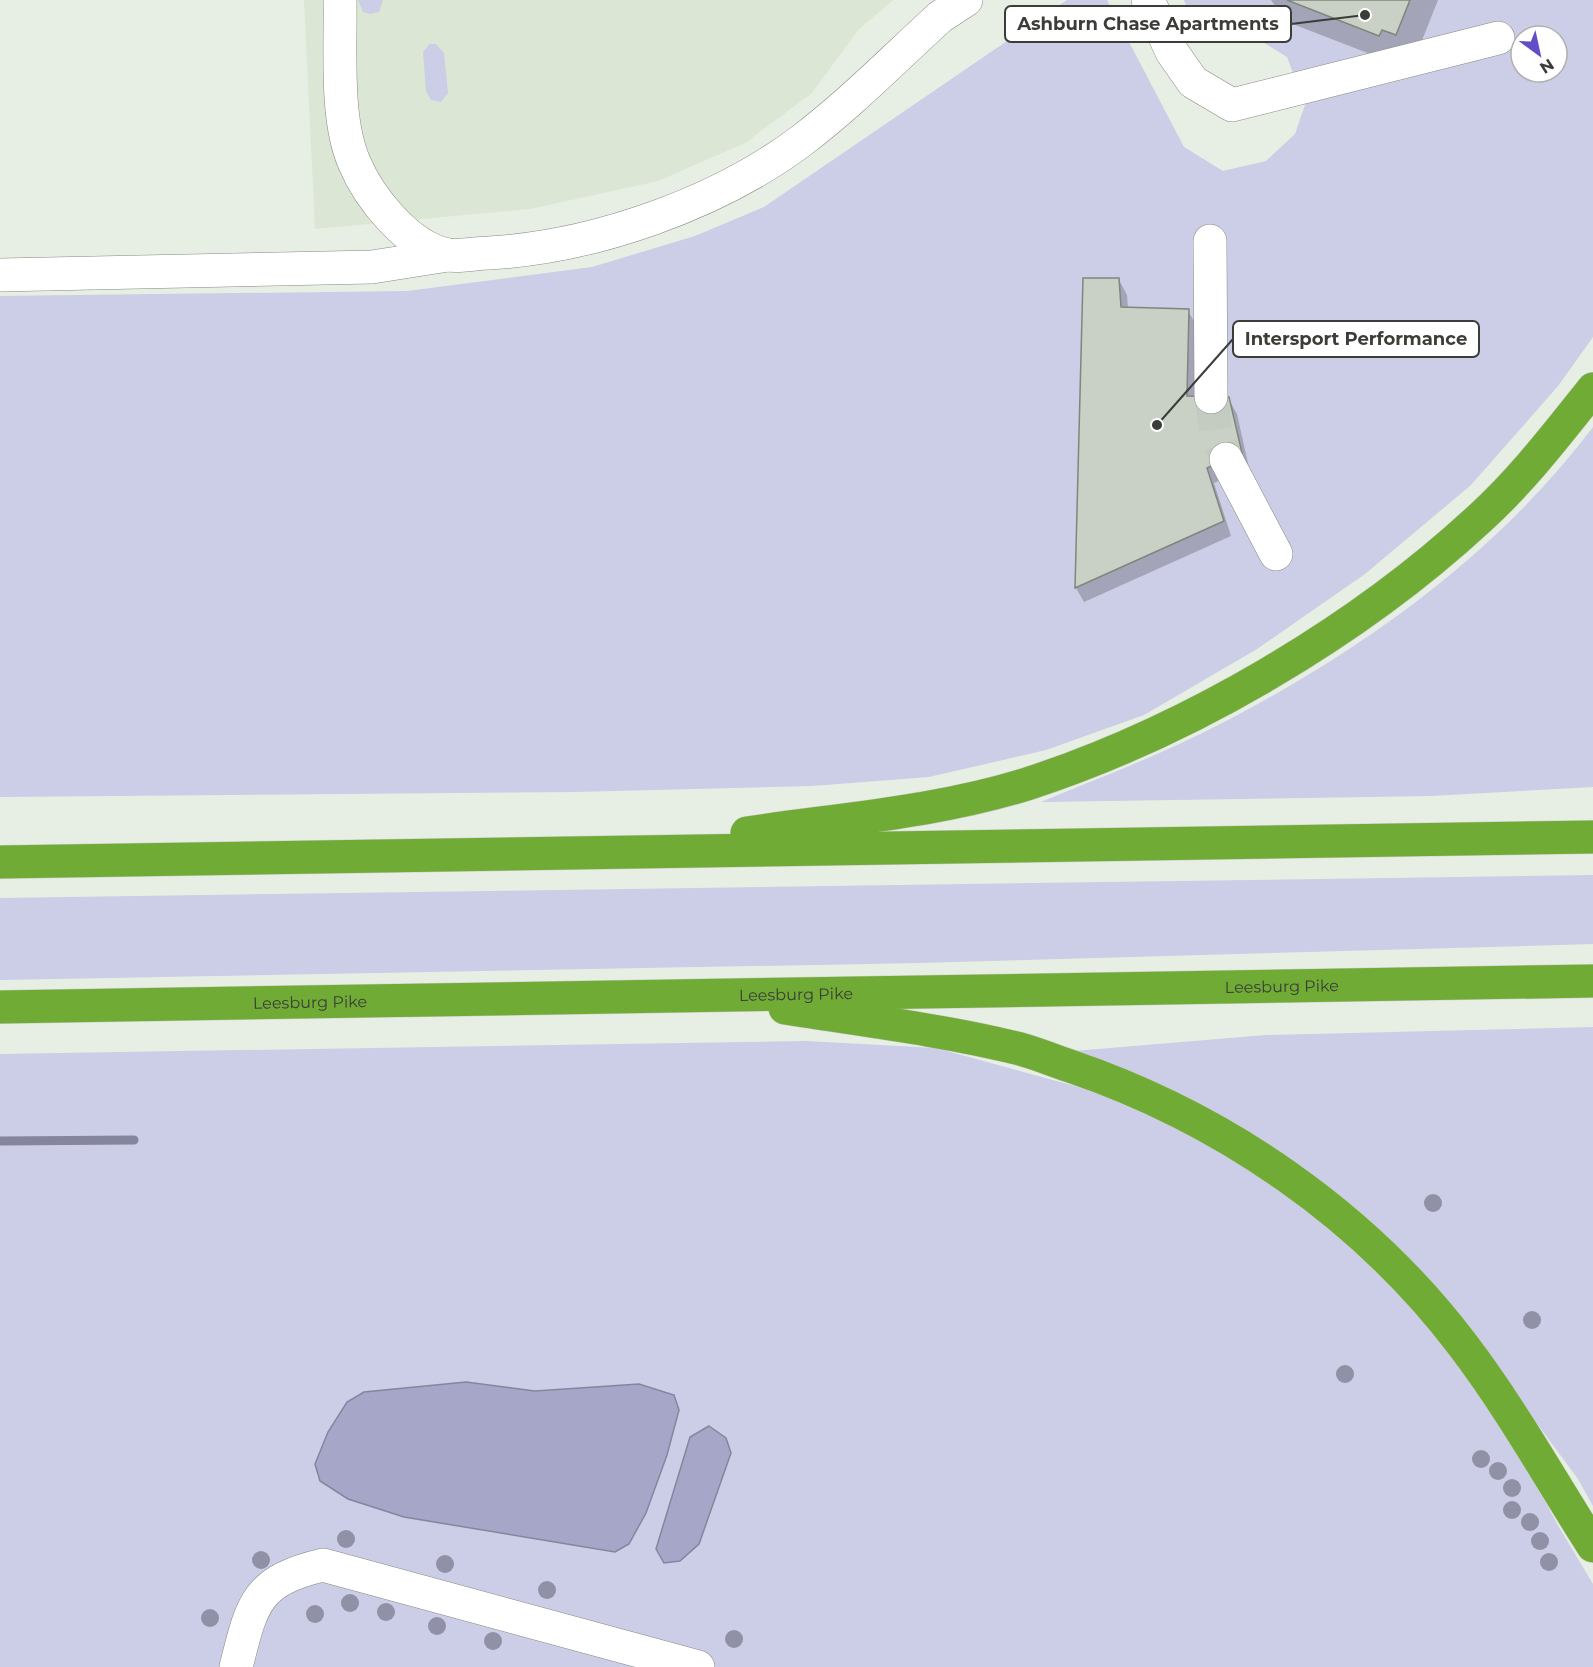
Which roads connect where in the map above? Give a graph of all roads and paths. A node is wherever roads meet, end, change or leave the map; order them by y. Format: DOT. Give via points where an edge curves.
graph roads {
  1 [pos="340,0"];
  2 [pos="966,0"];
  3 [pos="1148,0"];
  4 [pos="1498,38"];
  5 [pos="1210,241"];
  6 [pos="448,255"];
  7 [pos="0,275"];
  8 [pos="1593,388"];
  9 [pos="1211,397"];
  10 [pos="1226,459"];
  11 [pos="1276,554"];
  12 [pos="1593,837"];
  13 [pos="615,852"];
  14 [pos="0,862"];
  15 [pos="1593,981"];
  16 [pos="697,994"];
  17 [pos="0,1006"];
  18 [pos="1593,1546"];
  19 [pos="236,1667"];
  20 [pos="698,1667"];
  1 -- 6 [label="street" via="342,107 353,160 367,189 395,223 418,242"];
  2 -- 6 [label="street" via="940,17 801,141 743,177 680,208 607,232 529,250"];
  3 -- 4 [label="street" via="1172,52 1193,82 1232,105"];
  5 -- 9 [label="street"];
  6 -- 7 [label="street" via="372,267"];
  8 -- 13 [label="highway" via="1539,457 1480,519 1399,587 1318,642 1222,699 1122,749 1029,783 949,804"];
  10 -- 11 [label="street"];
  12 -- 13 [label="highway"];
  13 -- 14 [label="highway"];
  15 -- 16 [label="highway, Leesburg Pike"];
  16 -- 17 [label="highway, Leesburg Pike"];
  16 -- 18 [label="highway" via="1014,1047 1101,1077 1232,1140 1334,1212 1429,1304 1507,1408"];
  19 -- 20 [label="street" via="248,1618 265,1589 294,1572 323,1565"];
}
